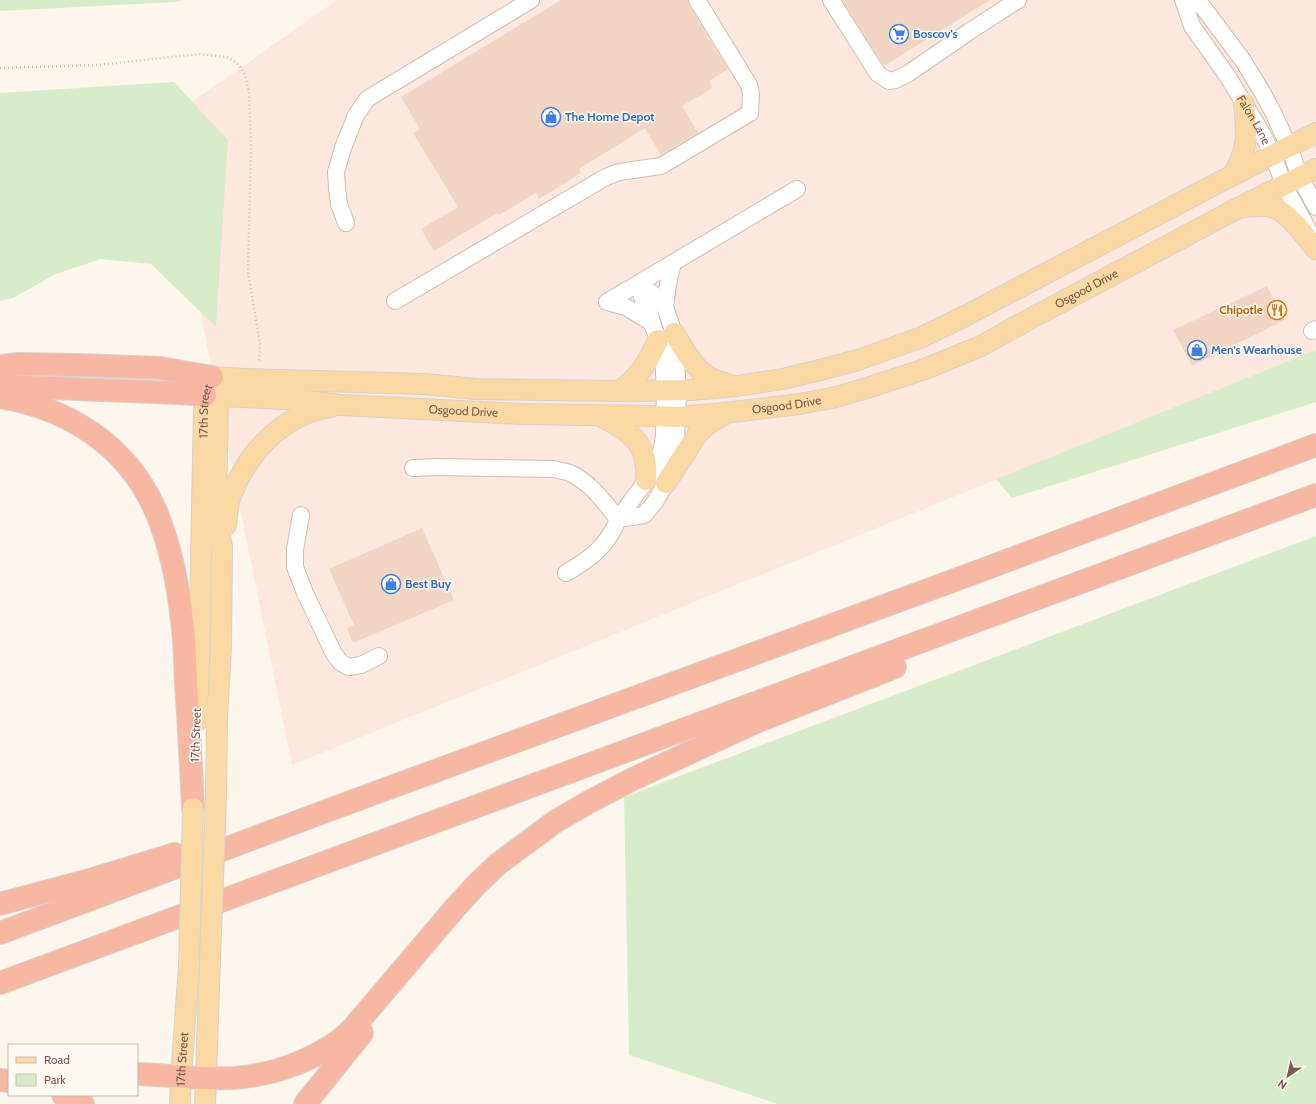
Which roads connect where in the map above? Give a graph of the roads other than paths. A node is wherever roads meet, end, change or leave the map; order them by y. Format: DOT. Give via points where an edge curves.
graph roads {
  1 [pos="531,0"];
  2 [pos="697,0"];
  3 [pos="831,0"];
  4 [pos="1018,0"];
  5 [pos="1183,0"];
  6 [pos="1192,0"];
  7 [pos="1244,104"];
  8 [pos="1316,133"];
  9 [pos="1281,151"];
  10 [pos="1233,174"];
  11 [pos="1300,177"];
  12 [pos="797,189"];
  13 [pos="1240,207"];
  14 [pos="1316,207"];
  15 [pos="346,223"];
  16 [pos="1316,246"];
  17 [pos="1316,249"];
  18 [pos="672,263"];
  19 [pos="638,284"];
  20 [pos="395,300"];
  21 [pos="665,307"];
  22 [pos="661,332"];
  23 [pos="0,366"];
  24 [pos="0,386"];
  25 [pos="737,386"];
  26 [pos="212,389"];
  27 [pos="619,391"];
  28 [pos="671,391"];
  29 [pos="0,397"];
  30 [pos="341,405"];
  31 [pos="725,413"];
  32 [pos="598,415"];
  33 [pos="671,416"];
  34 [pos="1316,445"];
  35 [pos="413,468"];
  36 [pos="646,480"];
  37 [pos="666,483"];
  38 [pos="1316,495"];
  39 [pos="301,515"];
  40 [pos="618,519"];
  41 [pos="1194,541"];
  42 [pos="222,547"];
  43 [pos="566,573"];
  44 [pos="379,656"];
  45 [pos="337,807"];
  46 [pos="193,808"];
  47 [pos="0,904"];
  48 [pos="436,931"];
  49 [pos="0,933"];
  50 [pos="0,983"];
  51 [pos="138,1074"];
  52 [pos="181,1077"];
  53 [pos="206,1078"];
  54 [pos="65,1096"];
  55 [pos="83,1104"];
  56 [pos="180,1104"];
  57 [pos="205,1104"];
  58 [pos="305,1104"];
  1 -- 15 [label="street" via="367,99 356,115 336,172 339,204"];
  2 -- 20 [label="street" via="749,85 750,113 661,166 618,172 606,177"];
  3 -- 4 [label="street" via="878,74 889,81 909,73"];
  5 -- 7 [label="street, Falon Lane" via="1192,26"];
  6 -- 9 [label="street, Falon Lane" via="1203,7 1244,62 1273,112"];
  7 -- 9 [label="street, Falon Lane" via="1259,128"];
  7 -- 10 [label="main road" via="1247,130 1245,150"];
  8 -- 9 [label="main road, Osgood Drive"];
  9 -- 10 [label="main road, Osgood Drive"];
  9 -- 11 [label="street, Falon Lane"];
  10 -- 25 [label="main road, Osgood Drive" via="922,337 858,360 783,379"];
  11 -- 13 [label="main road, Osgood Drive"];
  11 -- 14 [label="street, Falon Lane"];
  11 -- 16 [label="street, Falon Lane" via="1298,210"];
  12 -- 18 [label="street"];
  13 -- 17 [label="main road" via="1267,206 1279,210 1297,226"];
  13 -- 31 [label="main road, Osgood Drive" via="981,346 924,369 832,398"];
  18 -- 19 [label="street"];
  18 -- 21 [label="street"];
  19 -- 21 [label="street" via="653,294"];
  19 -- 22 [label="street" via="643,300"];
  19 -- 22 [label="street" via="607,302 626,307"];
  21 -- 22 [label="street"];
  22 -- 25 [label="main road" via="706,376"];
  22 -- 27 [label="main road" via="651,356 638,376"];
  22 -- 28 [label="street"];
  23 -- 26 [label="highway" via="20,364 160,368"];
  24 -- 26 [label="highway" via="170,393"];
  25 -- 28 [label="main road, Osgood Drive"];
  26 -- 27 [label="main road, Osgood Drive" via="259,379 425,384 475,389"];
  26 -- 30 [label="main road, Osgood Drive"];
  26 -- 42 [label="main road, 17th Street" via="216,514"];
  26 -- 46 [label="main road, 17th Street" via="204,416"];
  27 -- 28 [label="main road, Osgood Drive"];
  28 -- 33 [label="street"];
  29 -- 46 [label="highway" via="40,406 80,424 98,437 124,462 145,490 155,509 173,570 182,622"];
  30 -- 32 [label="main road, Osgood Drive"];
  30 -- 42 [label="main road" via="323,408 287,424 261,446 242,472 231,496"];
  31 -- 33 [label="main road, Osgood Drive"];
  31 -- 37 [label="main road" via="698,433"];
  32 -- 33 [label="main road, Osgood Drive"];
  32 -- 36 [label="main road" via="632,436 640,447 647,467"];
  33 -- 36 [label="street" via="655,469"];
  33 -- 37 [label="street" via="676,437"];
  34 -- 45 [label="highway"];
  35 -- 40 [label="street" via="554,469 581,480 595,491"];
  36 -- 40 [label="street"];
  37 -- 40 [label="street" via="644,515"];
  38 -- 41 [label="highway"];
  39 -- 44 [label="street" via="295,567 334,654 350,667 361,665"];
  40 -- 43 [label="street" via="613,532 602,546 583,563"];
  41 -- 48 [label="highway" via="1073,596 751,724 588,802 556,821 498,864"];
  41 -- 50 [label="highway"];
  42 -- 53 [label="main road, 17th Street, bridge" via="221,647"];
  45 -- 47 [label="highway" via="93,880"];
  45 -- 49 [label="highway"];
  46 -- 52 [label="main road, 17th Street, bridge" via="189,965"];
  48 -- 53 [label="highway" via="353,1028 336,1044 296,1065 275,1071 234,1078"];
  48 -- 58 [label="highway" via="375,1016"];
  51 -- 52 [label="highway"];
  52 -- 53 [label="highway"];
  52 -- 56 [label="main road, 17th Street"];
  53 -- 57 [label="main road, 17th Street"];
  54 -- 55 [label="highway"];
}
